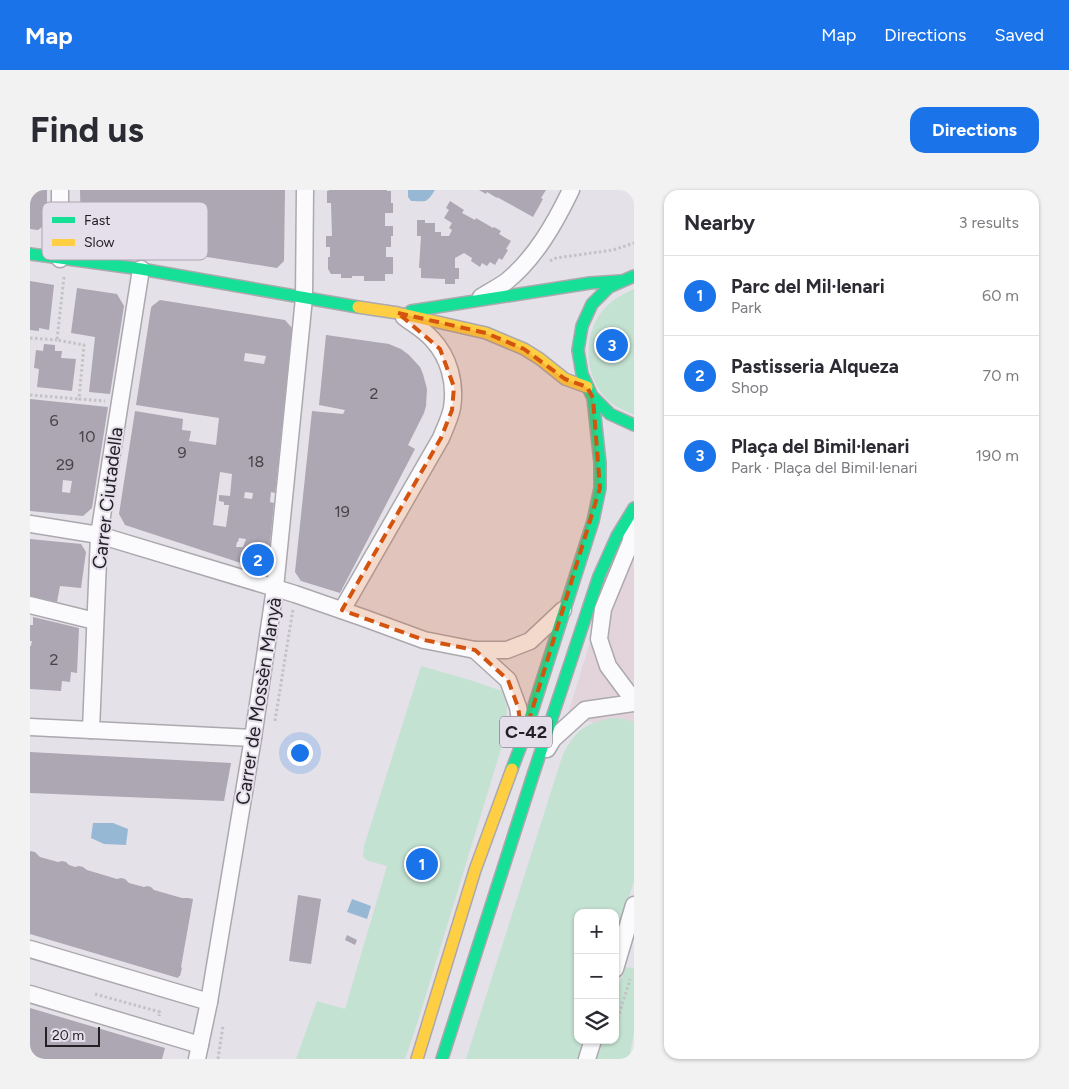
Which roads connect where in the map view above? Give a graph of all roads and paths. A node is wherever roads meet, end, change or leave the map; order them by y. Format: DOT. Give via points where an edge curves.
graph roads {
  1 [pos="305,190"];
  2 [pos="571,190"];
  3 [pos="634,242"];
  4 [pos="63,260"];
  5 [pos="71,260"];
  6 [pos="546,266"];
  7 [pos="141,269"];
  8 [pos="634,276"];
  9 [pos="620,281"];
  10 [pos="304,298"];
  11 [pos="477,300"];
  12 [pos="398,313"];
  13 [pos="30,338"];
  14 [pos="57,340"];
  15 [pos="587,387"];
  16 [pos="30,395"];
  17 [pos="594,398"];
  18 [pos="79,399"];
  19 [pos="120,403"];
  20 [pos="634,425"];
  21 [pos="634,508"];
  22 [pos="634,511"];
  23 [pos="30,524"];
  24 [pos="99,535"];
  25 [pos="275,588"];
  26 [pos="30,606"];
  27 [pos="566,608"];
  28 [pos="342,610"];
  29 [pos="95,621"];
  30 [pos="476,650"];
  31 [pos="634,702"];
  32 [pos="30,727"];
  33 [pos="91,730"];
  34 [pos="253,738"];
  35 [pos="523,740"];
  36 [pos="533,775"];
  37 [pos="634,905"];
  38 [pos="30,949"];
  39 [pos="619,956"];
  40 [pos="631,975"];
  41 [pos="30,994"];
  42 [pos="209,1002"];
  43 [pos="619,1015"];
  44 [pos="592,1044"];
  45 [pos="199,1052"];
  46 [pos="417,1059"];
  47 [pos="442,1059"];
  48 [pos="587,1059"];
  1 -- 10 [label="street, Carrer de Mossèn Manyà"];
  2 -- 11 [label="street" via="548,233 518,271"];
  3 -- 6 [label="path" via="613,250 556,258"];
  4 -- 14 [label="path"];
  5 -- 7 [label="main road"];
  7 -- 10 [label="main road"];
  7 -- 19 [label="street, Carrer Ciutadella"];
  8 -- 9 [label="main road, C-42"];
  9 -- 11 [label="main road"];
  9 -- 15 [label="main road, C-42" via="602,294 583,322 578,355"];
  10 -- 12 [label="main road"];
  10 -- 25 [label="street, Carrer de Mossèn Manyà"];
  11 -- 12 [label="main road"];
  12 -- 15 [label="main road" via="486,333 524,349 566,379"];
  12 -- 28 [label="street" via="430,337 440,349 454,387 452,410 441,438"];
  13 -- 14 [label="path"];
  14 -- 18 [label="path" via="84,344"];
  15 -- 17 [label="main road, C-42"];
  16 -- 18 [label="path"];
  17 -- 20 [label="main road, C-42" via="610,414"];
  17 -- 27 [label="main road, C-42" via="600,488"];
  18 -- 19 [label="path"];
  19 -- 24 [label="street, Carrer Ciutadella"];
  21 -- 36 [label="main road, C-42" via="599,576"];
  22 -- 31 [label="street" via="631,541 603,609 599,639 608,666"];
  23 -- 24 [label="street"];
  24 -- 25 [label="street"];
  24 -- 29 [label="street, Carrer Ciutadella"];
  25 -- 28 [label="street"];
  25 -- 34 [label="street, Carrer de Mossèn Manyà"];
  26 -- 29 [label="street"];
  27 -- 30 [label="street" via="530,641 507,650"];
  27 -- 35 [label="main road, C-42"];
  28 -- 30 [label="street" via="424,640"];
  29 -- 33 [label="street, Carrer Ciutadella"];
  30 -- 35 [label="street" via="508,680 518,707"];
  31 -- 36 [label="street" via="585,710 553,739"];
  32 -- 33 [label="street"];
  33 -- 34 [label="street"];
  34 -- 42 [label="street, Carrer de Mossèn Manyà"];
  35 -- 46 [label="main road, C-42" via="475,870"];
  36 -- 47 [label="main road, C-42"];
  37 -- 39 [label="street"];
  38 -- 42 [label="street"];
  40 -- 43 [label="path"];
  41 -- 45 [label="street"];
  42 -- 45 [label="street, Carrer de Mossèn Manyà"];
  44 -- 48 [label="street"];
}
